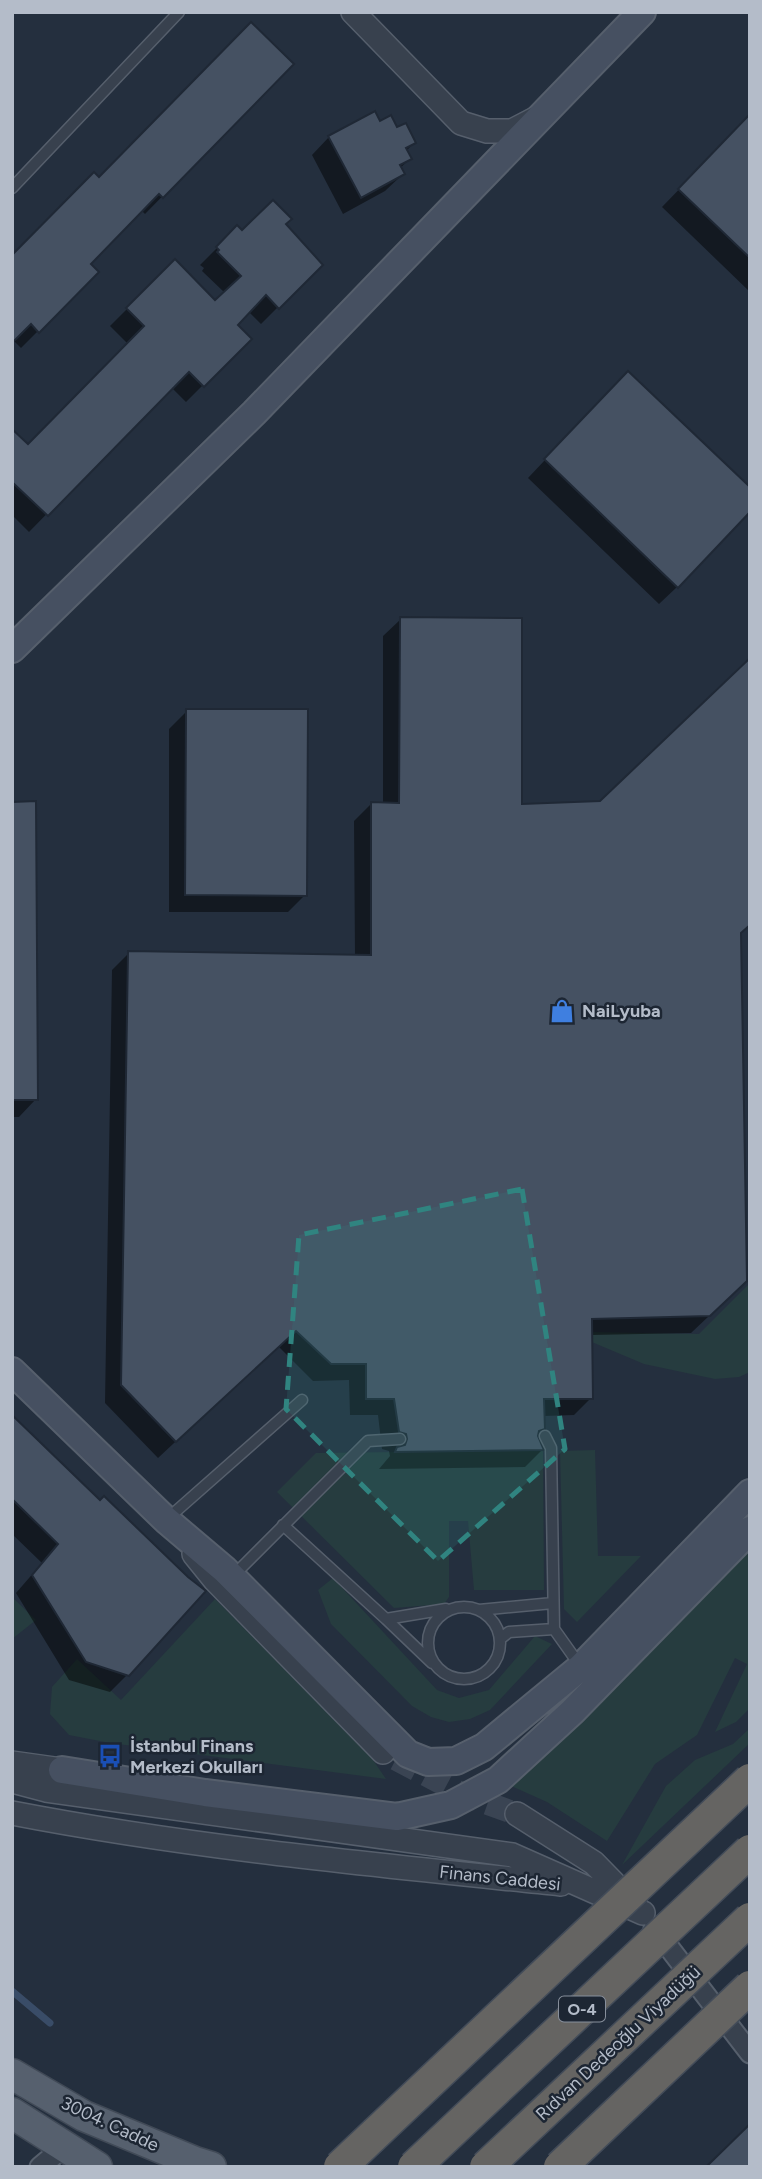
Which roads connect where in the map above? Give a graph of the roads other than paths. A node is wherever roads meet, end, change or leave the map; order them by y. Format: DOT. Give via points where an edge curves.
graph roads {
  1 [pos="179,12"];
  2 [pos="353,12"];
  3 [pos="642,12"];
  4 [pos="544,114"];
  5 [pos="12,188"];
  6 [pos="12,649"];
  7 [pos="12,1371"];
  8 [pos="302,1400"];
  9 [pos="545,1436"];
  10 [pos="400,1439"];
  11 [pos="750,1493"];
  12 [pos="166,1520"];
  13 [pos="283,1525"];
  14 [pos="750,1530"];
  15 [pos="232,1577"];
  16 [pos="553,1602"];
  17 [pos="453,1608"];
  18 [pos="479,1609"];
  19 [pos="386,1619"];
  20 [pos="554,1629"];
  21 [pos="500,1639"];
  22 [pos="581,1667"];
  23 [pos="437,1668"];
  24 [pos="383,1752"];
  25 [pos="12,1763"];
  26 [pos="62,1770"];
  27 [pos="750,1780"];
  28 [pos="12,1781"];
  29 [pos="12,1813"];
  30 [pos="517,1814"];
  31 [pos="750,1851"];
  32 [pos="580,1886"];
  33 [pos="643,1913"];
  34 [pos="750,1919"];
  35 [pos="750,1987"];
  36 [pos="750,2053"];
  37 [pos="12,2074"];
  38 [pos="12,2113"];
  39 [pos="65,2146"];
  40 [pos="198,2165"];
  41 [pos="40,2167"];
  42 [pos="97,2167"];
  43 [pos="341,2167"];
  44 [pos="414,2167"];
  45 [pos="485,2167"];
  46 [pos="560,2167"];
  1 -- 5 [label="lane"];
  2 -- 4 [label="street" via="460,123 487,131 512,131"];
  3 -- 4 [label="main road"];
  4 -- 6 [label="main road" via="254,413"];
  7 -- 12 [label="main road"];
  8 -- 12 [label="lane"];
  9 -- 16 [label="lane" via="551,1448"];
  10 -- 13 [label="lane" via="368,1441"];
  11 -- 22 [label="main road"];
  12 -- 15 [label="main road"];
  12 -- 24 [label="street" via="215,1580"];
  13 -- 15 [label="lane"];
  13 -- 19 [label="lane"];
  14 -- 26 [label="main road" via="498,1780 451,1805 397,1817"];
  15 -- 22 [label="main road" via="408,1754 428,1762 456,1761 484,1747"];
  16 -- 18 [label="lane"];
  16 -- 20 [label="lane"];
  17 -- 18 [label="lane"];
  17 -- 19 [label="lane"];
  17 -- 23 [label="lane" via="433,1623 428,1634 430,1658"];
  18 -- 21 [label="lane" via="497,1627"];
  19 -- 23 [label="lane"];
  20 -- 21 [label="lane" via="509,1632"];
  20 -- 22 [label="lane"];
  21 -- 23 [label="lane" via="496,1661 479,1676 456,1679"];
  25 -- 26 [label="street"];
  27 -- 43 [label="highway, bridge"];
  28 -- 32 [label="street, Finans Caddesi" via="46,1790 512,1855"];
  29 -- 32 [label="street, Finans Caddesi" via="128,1834"];
  30 -- 33 [label="street" via="594,1863"];
  31 -- 44 [label="highway, O-4, bridge"];
  32 -- 33 [label="street"];
  33 -- 36 [label="street"];
  34 -- 45 [label="highway, Rıdvan Dedeoğlu Viyadüğü / O-4, bridge"];
  35 -- 46 [label="highway, bridge"];
  37 -- 40 [label="main road, 3004. Cadde" via="84,2116"];
  38 -- 39 [label="main road, 3004. Cadde"];
  39 -- 41 [label="street"];
  39 -- 42 [label="main road, 3004. Cadde"];
}
